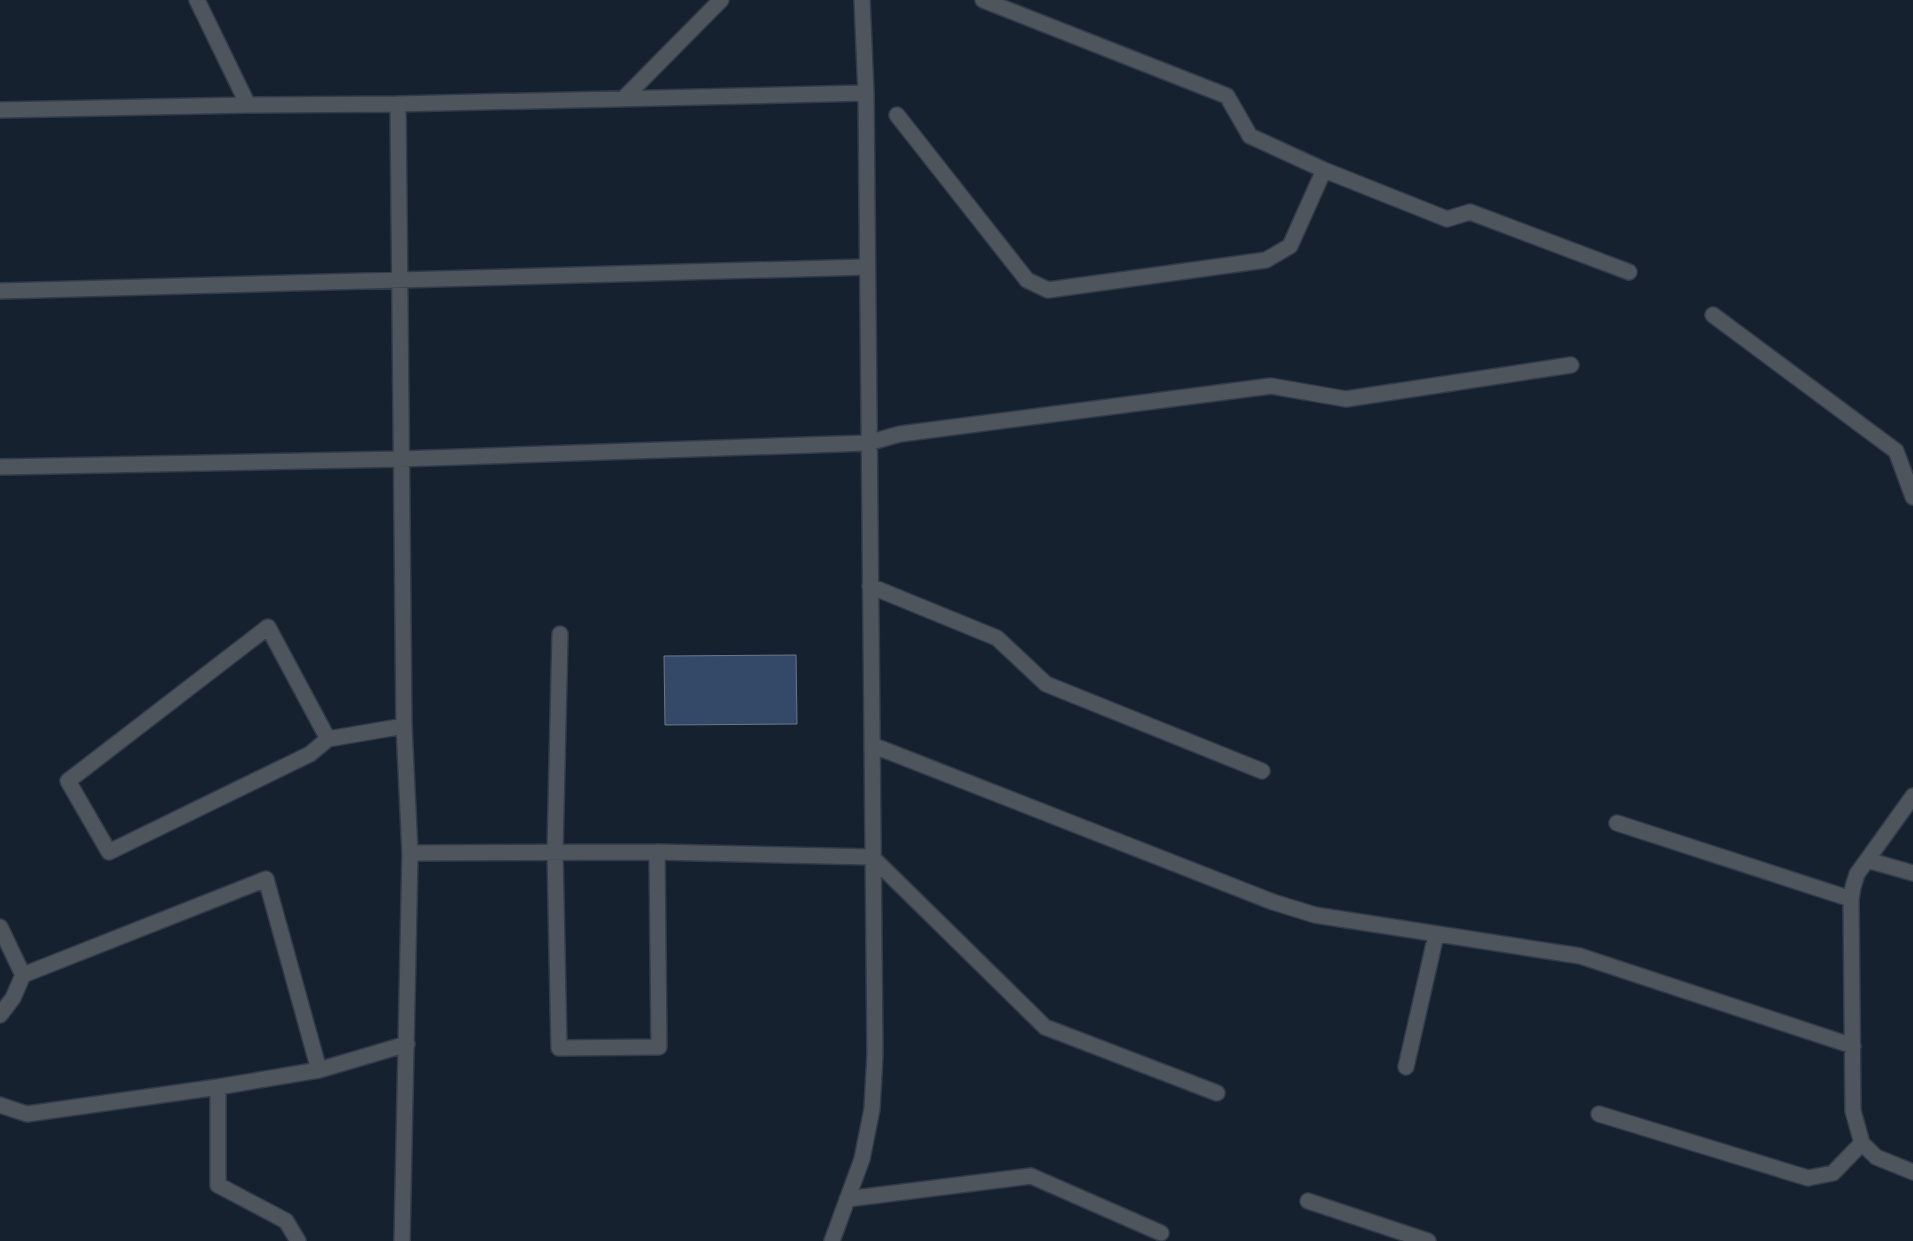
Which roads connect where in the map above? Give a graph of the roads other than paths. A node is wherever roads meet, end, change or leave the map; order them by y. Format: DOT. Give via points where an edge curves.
graph roads {
  1 [pos="197,0"];
  2 [pos="721,0"];
  3 [pos="862,0"];
  4 [pos="982,0"];
  5 [pos="866,93"];
  6 [pos="624,98"];
  7 [pos="398,104"];
  8 [pos="248,105"];
  9 [pos="0,110"];
  10 [pos="897,115"];
  11 [pos="1324,170"];
  12 [pos="867,267"];
  13 [pos="1628,272"];
  14 [pos="399,279"];
  15 [pos="0,291"];
  16 [pos="1713,315"];
  17 [pos="1571,365"];
  18 [pos="868,443"];
  19 [pos="400,459"];
  20 [pos="0,467"];
  21 [pos="1913,497"];
  22 [pos="870,586"];
  23 [pos="560,634"];
  24 [pos="404,726"];
  25 [pos="328,739"];
  26 [pos="872,745"];
  27 [pos="1262,771"];
  28 [pos="1913,796"];
  29 [pos="1618,823"];
  30 [pos="410,852"];
  31 [pos="555,852"];
  32 [pos="656,852"];
  33 [pos="872,857"];
  34 [pos="1867,860"];
  35 [pos="1913,873"];
  36 [pos="1851,899"];
  37 [pos="0,927"];
  38 [pos="1436,935"];
  39 [pos="23,975"];
  40 [pos="0,1015"];
  41 [pos="407,1044"];
  42 [pos="1853,1046"];
  43 [pos="1406,1066"];
  44 [pos="319,1070"];
  45 [pos="218,1087"];
  46 [pos="1217,1092"];
  47 [pos="0,1104"];
  48 [pos="1599,1114"];
  49 [pos="1862,1144"];
  50 [pos="1913,1172"];
  51 [pos="847,1198"];
  52 [pos="1308,1201"];
  53 [pos="1161,1233"];
  54 [pos="298,1241"];
  55 [pos="402,1241"];
  56 [pos="832,1241"];
  57 [pos="1428,1241"];
  1 -- 8 [label="street"];
  2 -- 6 [label="street"];
  3 -- 5 [label="street"];
  4 -- 11 [label="street" via="1227,96 1250,136"];
  5 -- 6 [label="street"];
  5 -- 12 [label="street"];
  6 -- 7 [label="street"];
  7 -- 8 [label="street"];
  7 -- 14 [label="street"];
  8 -- 9 [label="street"];
  10 -- 11 [label="street" via="1027,280 1048,290 1266,260 1290,246"];
  11 -- 13 [label="street" via="1447,219 1470,212"];
  12 -- 14 [label="street"];
  12 -- 18 [label="street"];
  14 -- 15 [label="street"];
  14 -- 19 [label="street"];
  16 -- 21 [label="street" via="1896,450"];
  17 -- 18 [label="street" via="1346,399 1271,386 900,434"];
  18 -- 19 [label="street"];
  18 -- 22 [label="street"];
  19 -- 20 [label="street"];
  19 -- 24 [label="street"];
  22 -- 26 [label="street"];
  22 -- 27 [label="street" via="997,638 1046,684"];
  23 -- 31 [label="street"];
  24 -- 25 [label="street"];
  24 -- 30 [label="street"];
  25 -- 25 [label="street" via="310,754 109,852 68,781 268,627"];
  26 -- 33 [label="street"];
  26 -- 38 [label="street" via="1273,902 1315,915"];
  28 -- 34 [label="street"];
  29 -- 36 [label="street"];
  30 -- 31 [label="street"];
  30 -- 41 [label="street"];
  31 -- 32 [label="street"];
  31 -- 32 [label="street" via="559,1048 659,1047"];
  32 -- 33 [label="street"];
  33 -- 46 [label="street" via="1046,1027"];
  33 -- 51 [label="street" via="875,1054 872,1109 862,1159"];
  34 -- 35 [label="street"];
  34 -- 36 [label="street" via="1857,874"];
  36 -- 42 [label="street"];
  37 -- 39 [label="street"];
  38 -- 42 [label="street" via="1580,956"];
  38 -- 43 [label="street"];
  39 -- 40 [label="street" via="13,998"];
  39 -- 44 [label="street" via="266,879"];
  41 -- 44 [label="street"];
  41 -- 55 [label="street"];
  42 -- 49 [label="street" via="1853,1110"];
  44 -- 45 [label="street"];
  45 -- 47 [label="street" via="27,1114"];
  45 -- 54 [label="street" via="218,1185 286,1221"];
  48 -- 49 [label="street" via="1808,1178 1833,1173"];
  49 -- 50 [label="street" via="1876,1157"];
  51 -- 53 [label="street" via="1031,1176"];
  51 -- 56 [label="street"];
  52 -- 57 [label="street"];
}
